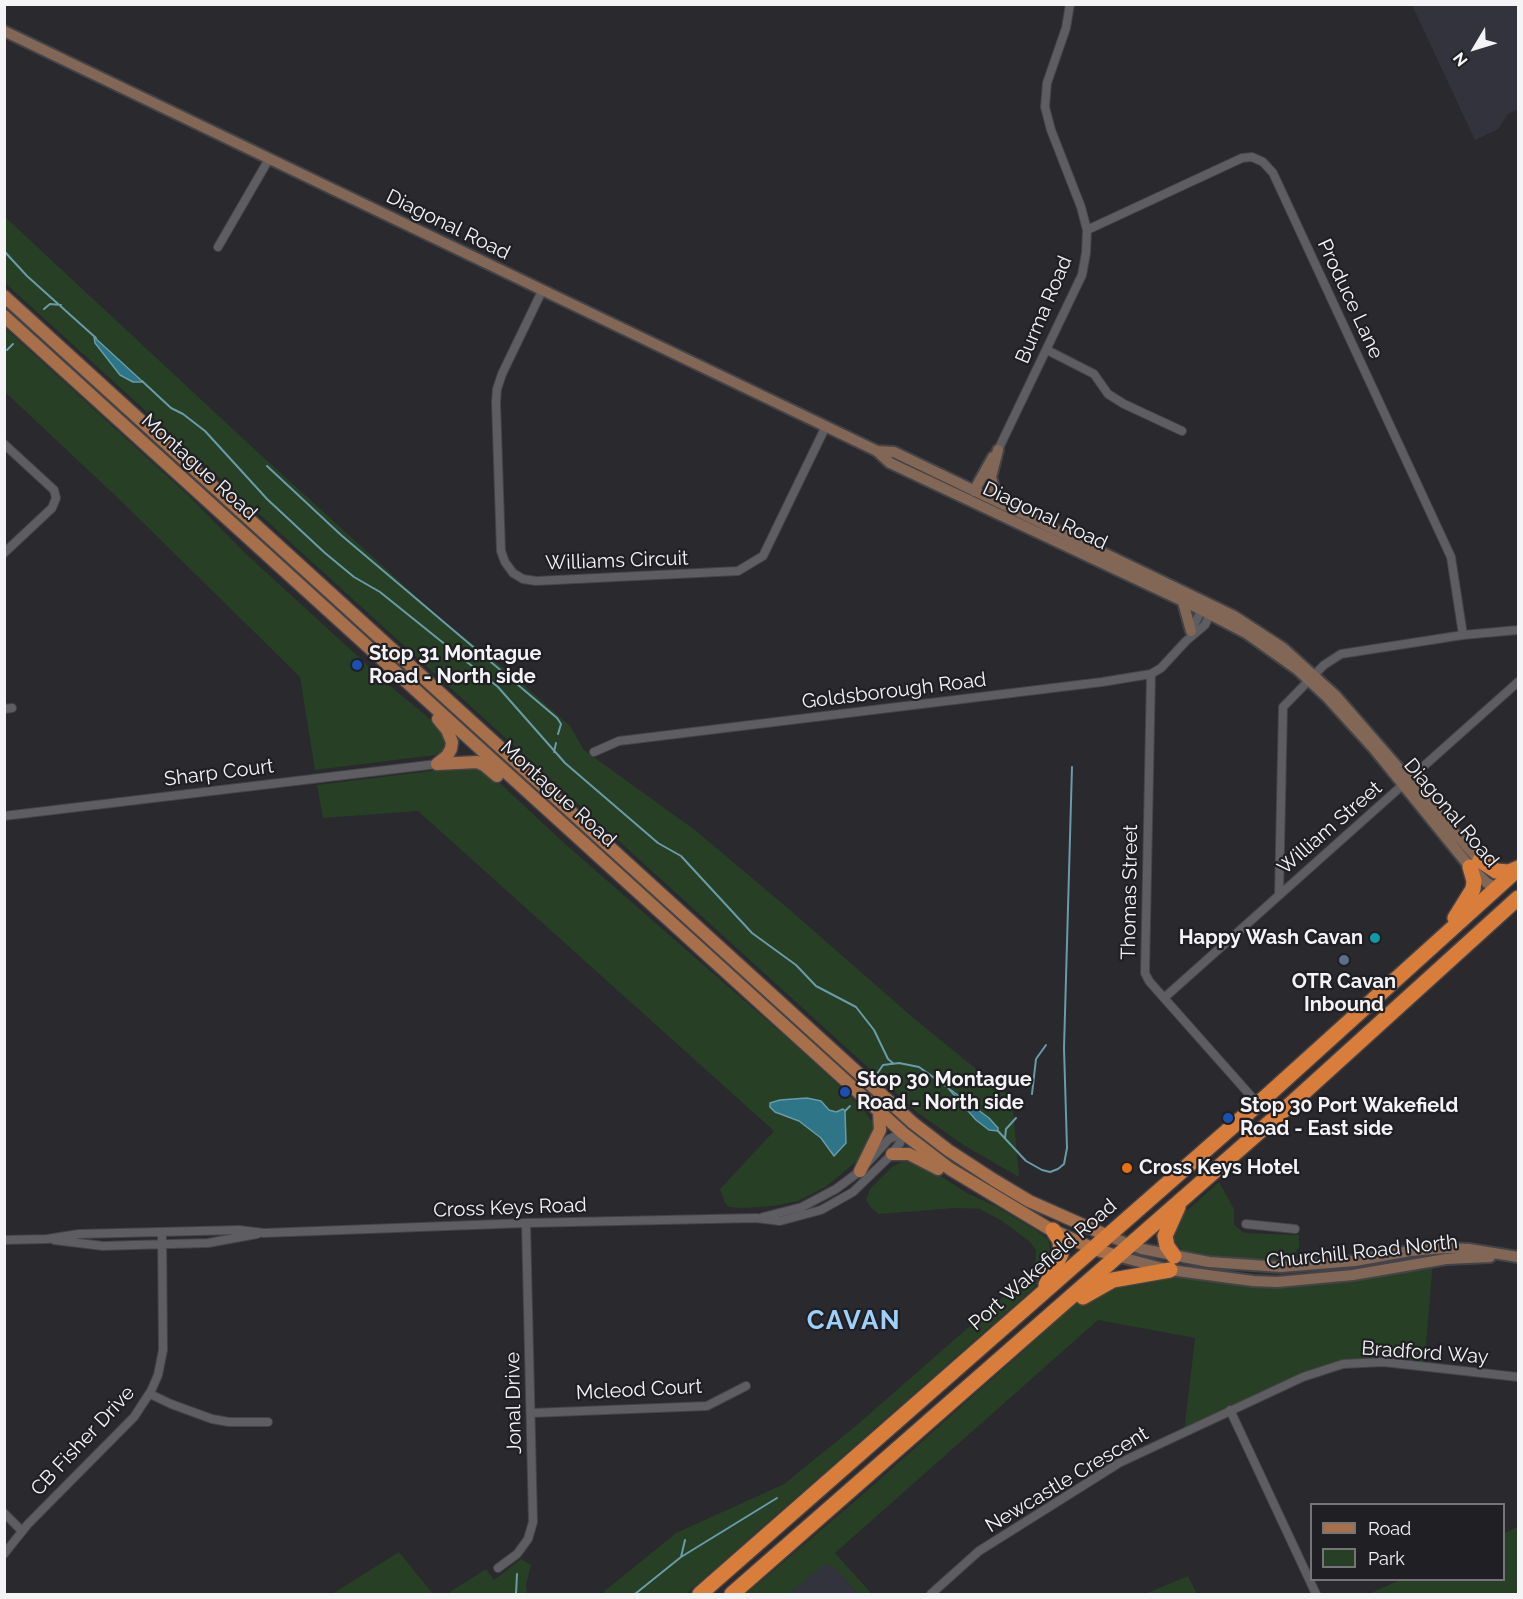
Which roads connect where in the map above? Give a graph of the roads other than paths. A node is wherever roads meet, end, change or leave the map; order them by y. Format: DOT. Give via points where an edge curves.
graph roads {
  1 [pos="1070,4"];
  2 [pos="4,31"];
  3 [pos="268,159"];
  4 [pos="1087,230"];
  5 [pos="218,248"];
  6 [pos="542,291"];
  7 [pos="4,296"];
  8 [pos="4,316"];
  9 [pos="1047,350"];
  10 [pos="826,426"];
  11 [pos="1182,431"];
  12 [pos="4,444"];
  13 [pos="998,450"];
  14 [pos="877,451"];
  15 [pos="974,491"];
  16 [pos="998,502"];
  17 [pos="990,510"];
  18 [pos="4,553"];
  19 [pos="1183,602"];
  20 [pos="1208,609"];
  21 [pos="1518,630"];
  22 [pos="1464,635"];
  23 [pos="1189,636"];
  24 [pos="1151,674"];
  25 [pos="1312,678"];
  26 [pos="1518,682"];
  27 [pos="419,694"];
  28 [pos="594,752"];
  29 [pos="437,764"];
  30 [pos="1407,783"];
  31 [pos="547,810"];
  32 [pos="4,816"];
  33 [pos="1475,863"];
  34 [pos="1518,868"];
  35 [pos="1518,884"];
  36 [pos="1497,888"];
  37 [pos="1279,895"];
  38 [pos="1518,898"];
  39 [pos="1463,948"];
  40 [pos="1422,957"];
  41 [pos="1164,998"];
  42 [pos="1363,1040"];
  43 [pos="1330,1041"];
  44 [pos="850,1066"];
  45 [pos="1292,1103"];
  46 [pos="1258,1104"];
  47 [pos="879,1112"];
  48 [pos="903,1133"];
  49 [pos="948,1150"];
  50 [pos="892,1154"];
  51 [pos="860,1171"];
  52 [pos="998,1198"];
  53 [pos="1182,1199"];
  54 [pos="756,1218"];
  55 [pos="526,1223"];
  56 [pos="1246,1224"];
  57 [pos="1295,1229"];
  58 [pos="1053,1230"];
  59 [pos="162,1232"];
  60 [pos="264,1233"];
  61 [pos="1108,1236"];
  62 [pos="47,1239"];
  63 [pos="4,1240"];
  64 [pos="162,1244"];
  65 [pos="1130,1245"];
  66 [pos="1094,1249"];
  67 [pos="1505,1255"];
  68 [pos="1117,1256"];
  69 [pos="1518,1257"];
  70 [pos="1172,1263"];
  71 [pos="1307,1266"];
  72 [pos="1300,1281"];
  73 [pos="1038,1298"];
  74 [pos="1030,1333"];
  75 [pos="1518,1377"];
  76 [pos="746,1386"];
  77 [pos="150,1394"];
  78 [pos="1230,1410"];
  79 [pos="532,1413"];
  80 [pos="268,1422"];
  81 [pos="4,1513"];
  82 [pos="22,1531"];
  83 [pos="4,1554"];
  84 [pos="498,1568"];
  85 [pos="700,1594"];
  86 [pos="732,1594"];
  87 [pos="931,1594"];
  88 [pos="1316,1594"];
  1 -- 4 [label="street, Burma Road" via="1047,83 1045,107"];
  2 -- 3 [label="street, Diagonal Road"];
  3 -- 5 [label="street"];
  3 -- 6 [label="street, Diagonal Road"];
  4 -- 9 [label="street, Burma Road" via="1082,275"];
  4 -- 22 [label="street, Produce Lane" via="1242,158 1263,162 1273,173 1451,557"];
  6 -- 10 [label="street, Diagonal Road"];
  6 -- 10 [label="street, Williams Circuit" via="502,374 496,402 501,551 513,573 523,579 738,571 763,556"];
  7 -- 44 [label="main road, Montague Road"];
  8 -- 27 [label="main road, Montague Road"];
  9 -- 11 [label="street" via="1094,374 1108,394 1124,404"];
  9 -- 13 [label="street, Burma Road"];
  10 -- 14 [label="street, Diagonal Road"];
  12 -- 18 [label="street" via="54,490 56,498 52,508"];
  13 -- 15 [label="street"];
  13 -- 16 [label="street" via="991,477"];
  14 -- 15 [label="street, Diagonal Road" via="894,452"];
  14 -- 17 [label="street, Diagonal Road" via="890,463"];
  15 -- 16 [label="street, Diagonal Road"];
  15 -- 17 [label="street"];
  16 -- 20 [label="street, Diagonal Road"];
  17 -- 19 [label="street, Diagonal Road"];
  19 -- 20 [label="street, Diagonal Road"];
  19 -- 23 [label="street"];
  20 -- 23 [label="street"];
  20 -- 25 [label="street, Diagonal Road" via="1234,616 1277,644"];
  21 -- 22 [label="street"];
  22 -- 25 [label="street" via="1341,654"];
  23 -- 24 [label="street"];
  24 -- 28 [label="street, Goldsborough Road" via="619,741"];
  24 -- 41 [label="street, Thomas Street" via="1145,973"];
  25 -- 30 [label="street, Diagonal Road"];
  25 -- 37 [label="street" via="1283,706"];
  26 -- 30 [label="street, William Street"];
  27 -- 29 [label="main road" via="452,742 449,753"];
  27 -- 31 [label="main road, Montague Road"];
  29 -- 31 [label="main road" via="481,763"];
  29 -- 32 [label="street, Sharp Court"];
  30 -- 33 [label="street, Diagonal Road"];
  30 -- 37 [label="street, William Street"];
  31 -- 47 [label="main road, Montague Road"];
  33 -- 34 [label="highway" via="1496,871"];
  33 -- 36 [label="street, Diagonal Road" via="1495,881"];
  33 -- 40 [label="highway" via="1474,886 1468,898"];
  34 -- 36 [label="highway, Port Wakefield Road"];
  35 -- 36 [label="highway" via="1508,889"];
  36 -- 39 [label="highway" via="1496,901"];
  36 -- 40 [label="highway, Port Wakefield Road"];
  37 -- 41 [label="street, William Street"];
  38 -- 39 [label="highway"];
  39 -- 42 [label="highway"];
  40 -- 43 [label="highway, Port Wakefield Road"];
  41 -- 46 [label="street, Thomas Street"];
  42 -- 43 [label="highway" via="1353,1029"];
  42 -- 45 [label="highway"];
  43 -- 46 [label="highway, Port Wakefield Road"];
  44 -- 48 [label="main road" via="900,1121"];
  44 -- 49 [label="main road, Montague Road"];
  45 -- 46 [label="highway" via="1266,1109"];
  45 -- 53 [label="highway"];
  46 -- 61 [label="highway, Port Wakefield Road"];
  47 -- 48 [label="main road, Montague Road"];
  47 -- 51 [label="main road" via="880,1130"];
  48 -- 49 [label="main road" via="926,1138"];
  48 -- 50 [label="street, Cross Keys Road"];
  48 -- 51 [label="street, Cross Keys Road" via="889,1139"];
  48 -- 52 [label="main road, Montague Road" via="950,1169"];
  49 -- 61 [label="main road, Montague Road" via="1029,1201"];
  50 -- 52 [label="main road" via="919,1158 968,1187"];
  50 -- 54 [label="street, Cross Keys Road" via="859,1187 827,1207 780,1221"];
  51 -- 54 [label="street, Cross Keys Road" via="812,1203"];
  52 -- 58 [label="main road, Montague Road"];
  53 -- 65 [label="highway"];
  53 -- 70 [label="highway" via="1165,1236"];
  54 -- 55 [label="street, Cross Keys Road"];
  55 -- 60 [label="street, Cross Keys Road"];
  55 -- 79 [label="street, Jonal Drive"];
  56 -- 57 [label="street"];
  58 -- 66 [label="main road, Montague Road"];
  58 -- 73 [label="highway" via="1060,1241 1061,1254"];
  59 -- 60 [label="street, Cross Keys Road"];
  59 -- 62 [label="street, Cross Keys Road" via="79,1234"];
  59 -- 64 [label="street, CB Fisher Drive"];
  60 -- 64 [label="street, Cross Keys Road" via="208,1243"];
  61 -- 65 [label="street, Churchill Road North"];
  61 -- 66 [label="highway, Port Wakefield Road"];
  62 -- 63 [label="street, Cross Keys Road"];
  62 -- 64 [label="street, Cross Keys Road" via="103,1246"];
  64 -- 77 [label="street, CB Fisher Drive" via="163,1350"];
  65 -- 68 [label="highway"];
  65 -- 70 [label="street, Churchill Road North"];
  66 -- 68 [label="main road, Montague Road"];
  66 -- 73 [label="highway, Port Wakefield Road"];
  67 -- 69 [label="street, Churchill Road North"];
  67 -- 71 [label="street, Churchill Road North" via="1446,1248"];
  67 -- 72 [label="street, Churchill Road North" via="1446,1259"];
  68 -- 70 [label="street, Churchill Road North"];
  68 -- 74 [label="highway"];
  70 -- 71 [label="street, Churchill Road North"];
  70 -- 72 [label="street, Churchill Road North" via="1253,1281"];
  70 -- 74 [label="highway" via="1102,1285"];
  71 -- 72 [label="street"];
  73 -- 85 [label="highway, Port Wakefield Road"];
  74 -- 86 [label="highway"];
  75 -- 78 [label="street, Bradford Way" via="1383,1362 1342,1364"];
  76 -- 79 [label="street, Mcleod Court" via="707,1406"];
  77 -- 80 [label="street" via="212,1419"];
  77 -- 82 [label="street, CB Fisher Drive" via="134,1417"];
  78 -- 87 [label="street, Newcastle Crescent" via="1119,1463 979,1551"];
  78 -- 88 [label="street"];
  79 -- 84 [label="street, Jonal Drive" via="533,1522 528,1539 517,1554"];
  81 -- 82 [label="street"];
  82 -- 83 [label="street, CB Fisher Drive"];
}
